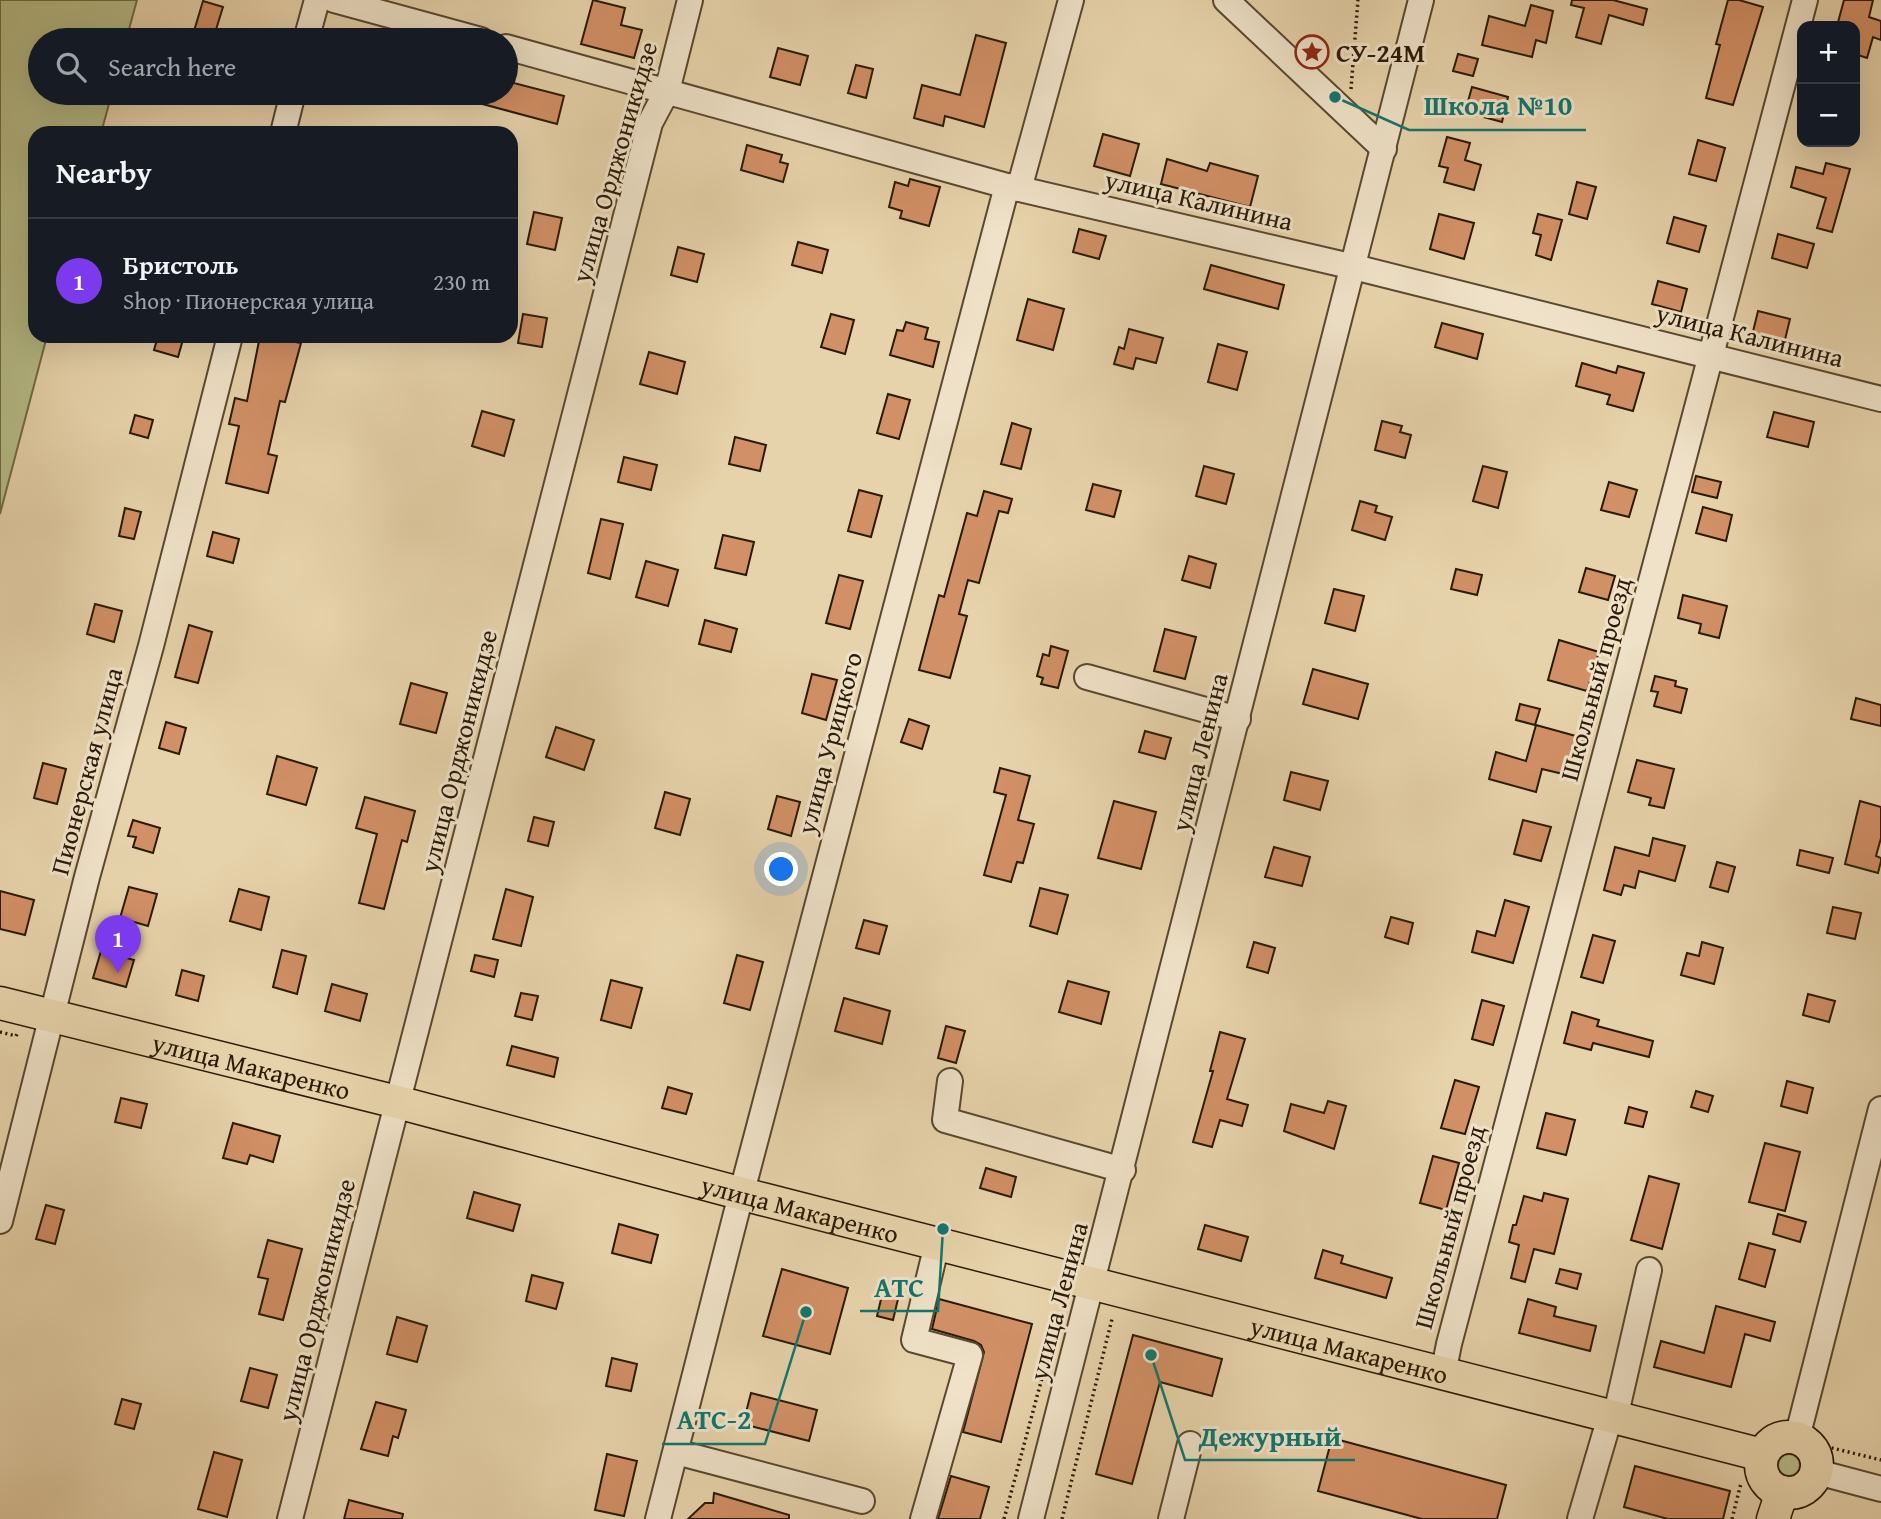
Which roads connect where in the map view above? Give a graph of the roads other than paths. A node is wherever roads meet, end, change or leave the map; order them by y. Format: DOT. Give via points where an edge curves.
graph roads {
  1 [pos="317,0"];
  2 [pos="334,0"];
  3 [pos="690,0"];
  4 [pos="1070,0"];
  5 [pos="1226,0"];
  6 [pos="1422,0"];
  7 [pos="1805,0"];
  8 [pos="309,28"];
  9 [pos="437,28"];
  10 [pos="518,50"];
  11 [pos="667,91"];
  12 [pos="290,105"];
  13 [pos="284,126"];
  14 [pos="1384,149"];
  15 [pos="1013,187"];
  16 [pos="1354,267"];
  17 [pos="228,343"];
  18 [pos="1712,356"];
  19 [pos="1881,399"];
  20 [pos="1087,677"];
  21 [pos="1238,719"];
  22 [pos="0,1003"];
  23 [pos="52,1016"];
  24 [pos="950,1081"];
  25 [pos="397,1102"];
  26 [pos="1881,1109"];
  27 [pos="8,1161"];
  28 [pos="1123,1170"];
  29 [pos="741,1194"];
  30 [pos="0,1222"];
  31 [pos="937,1244"];
  32 [pos="1649,1270"];
  33 [pos="1093,1284"];
  34 [pos="1443,1374"];
  35 [pos="1612,1417"];
  36 [pos="1799,1431"];
  37 [pos="1190,1444"];
  38 [pos="676,1452"];
  39 [pos="1762,1455"];
  40 [pos="1816,1472"];
  41 [pos="1881,1489"];
  42 [pos="862,1501"];
  43 [pos="1777,1506"];
  44 [pos="290,1519"];
  45 [pos="658,1519"];
  46 [pos="923,1519"];
  47 [pos="1031,1519"];
  48 [pos="1171,1519"];
  49 [pos="1580,1519"];
  1 -- 8 [label="street"];
  2 -- 9 [label="street"];
  3 -- 11 [label="street, улица Орджоникидзе"];
  4 -- 15 [label="street, улица Урицкого"];
  5 -- 14 [label="street"];
  6 -- 14 [label="street, улица Ленина"];
  7 -- 18 [label="street, Школьный проезд"];
  10 -- 11 [label="street, улица Калинина"];
  11 -- 15 [label="street, улица Калинина"];
  11 -- 25 [label="street, улица Орджоникидзе" via="650,123"];
  12 -- 13 [label="street"];
  14 -- 16 [label="street, улица Ленина"];
  15 -- 16 [label="street, улица Калинина"];
  15 -- 29 [label="street, улица Урицкого"];
  16 -- 18 [label="street, улица Калинина"];
  16 -- 21 [label="street, улица Ленина"];
  17 -- 23 [label="street, Пионерская улица"];
  18 -- 19 [label="street, улица Калинина"];
  18 -- 34 [label="street, Школьный проезд"];
  20 -- 21 [label="street"];
  21 -- 28 [label="street, улица Ленина"];
  22 -- 23 [label="main road, улица Макаренко"];
  23 -- 25 [label="main road, улица Макаренко"];
  23 -- 27 [label="street, Пионерская улица"];
  24 -- 28 [label="street" via="945,1120"];
  25 -- 29 [label="main road, улица Макаренко"];
  25 -- 44 [label="street, улица Орджоникидзе"];
  26 -- 36 [label="street"];
  27 -- 30 [label="street, Пионерская улица"];
  28 -- 33 [label="street, улица Ленина"];
  29 -- 31 [label="main road, улица Макаренко"];
  29 -- 38 [label="street, улица Урицкого"];
  31 -- 33 [label="main road, улица Макаренко"];
  31 -- 46 [label="street" via="914,1340 970,1355"];
  32 -- 35 [label="street"];
  33 -- 34 [label="main road, улица Макаренко"];
  33 -- 47 [label="street, улица Ленина"];
  34 -- 35 [label="main road, улица Макаренко"];
  35 -- 39 [label="main road, улица Макаренко"];
  35 -- 49 [label="street"];
  36 -- 39 [label="main road" via="1776,1440"];
  36 -- 40 [label="main road" via="1814,1451"];
  37 -- 48 [label="street"];
  38 -- 42 [label="street"];
  38 -- 45 [label="street, улица Урицкого"];
  39 -- 43 [label="main road" via="1763,1478"];
  40 -- 41 [label="street"];
  40 -- 43 [label="main road" via="1812,1482"];
}
